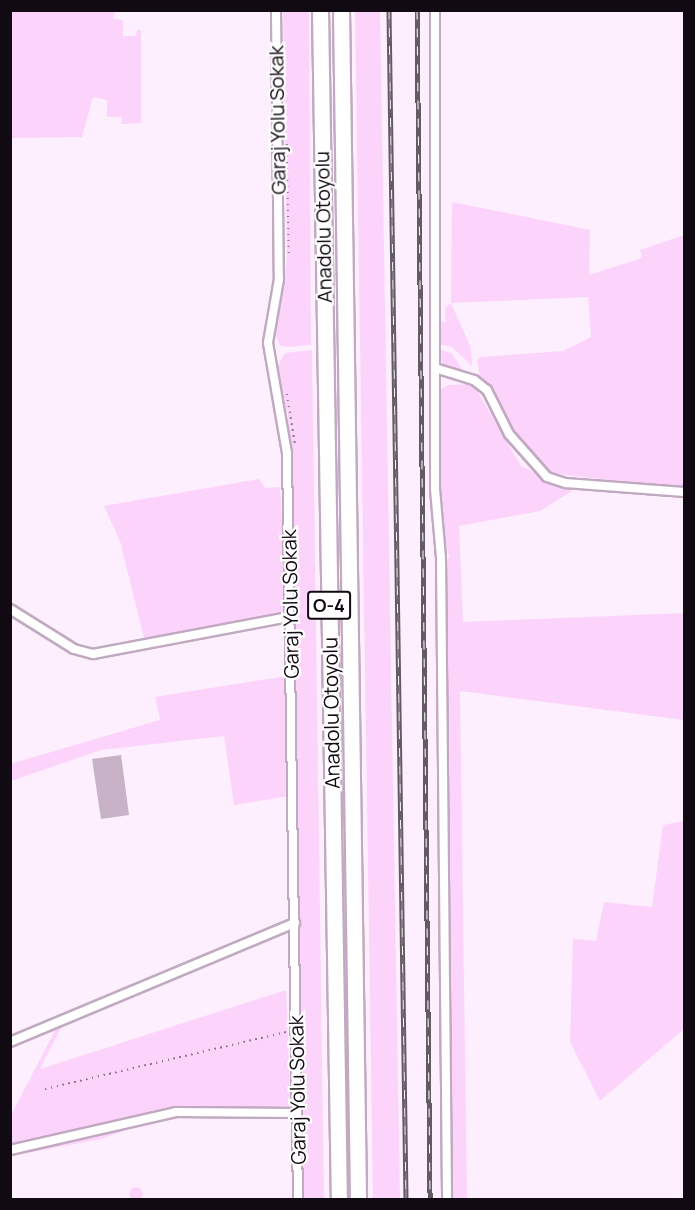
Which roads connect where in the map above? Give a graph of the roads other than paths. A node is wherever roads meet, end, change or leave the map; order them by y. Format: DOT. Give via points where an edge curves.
graph roads {
  1 [pos="276,10"];
  2 [pos="320,10"];
  3 [pos="341,10"];
  4 [pos="435,10"];
  5 [pos="435,368"];
  6 [pos="684,492"];
  7 [pos="10,609"];
  8 [pos="289,617"];
  9 [pos="295,923"];
  10 [pos="10,1042"];
  11 [pos="297,1113"];
  12 [pos="10,1150"];
  13 [pos="298,1200"];
  14 [pos="339,1200"];
  15 [pos="358,1200"];
  16 [pos="447,1200"];
  1 -- 8 [label="street, Garaj Yolu Sokak" via="279,279 268,343 287,453"];
  2 -- 14 [label="highway, Anadolu Otoyolu / O-4"];
  3 -- 15 [label="highway, Anadolu Otoyolu / O-4"];
  4 -- 5 [label="street"];
  5 -- 6 [label="street" via="474,380 487,390 509,434 547,477 566,483"];
  5 -- 16 [label="street" via="435,489 441,558"];
  7 -- 8 [label="street" via="74,649 93,654"];
  8 -- 9 [label="street, Garaj Yolu Sokak"];
  9 -- 10 [label="street"];
  9 -- 11 [label="street, Garaj Yolu Sokak"];
  11 -- 12 [label="street" via="176,1112"];
  11 -- 13 [label="street, Garaj Yolu Sokak"];
}
